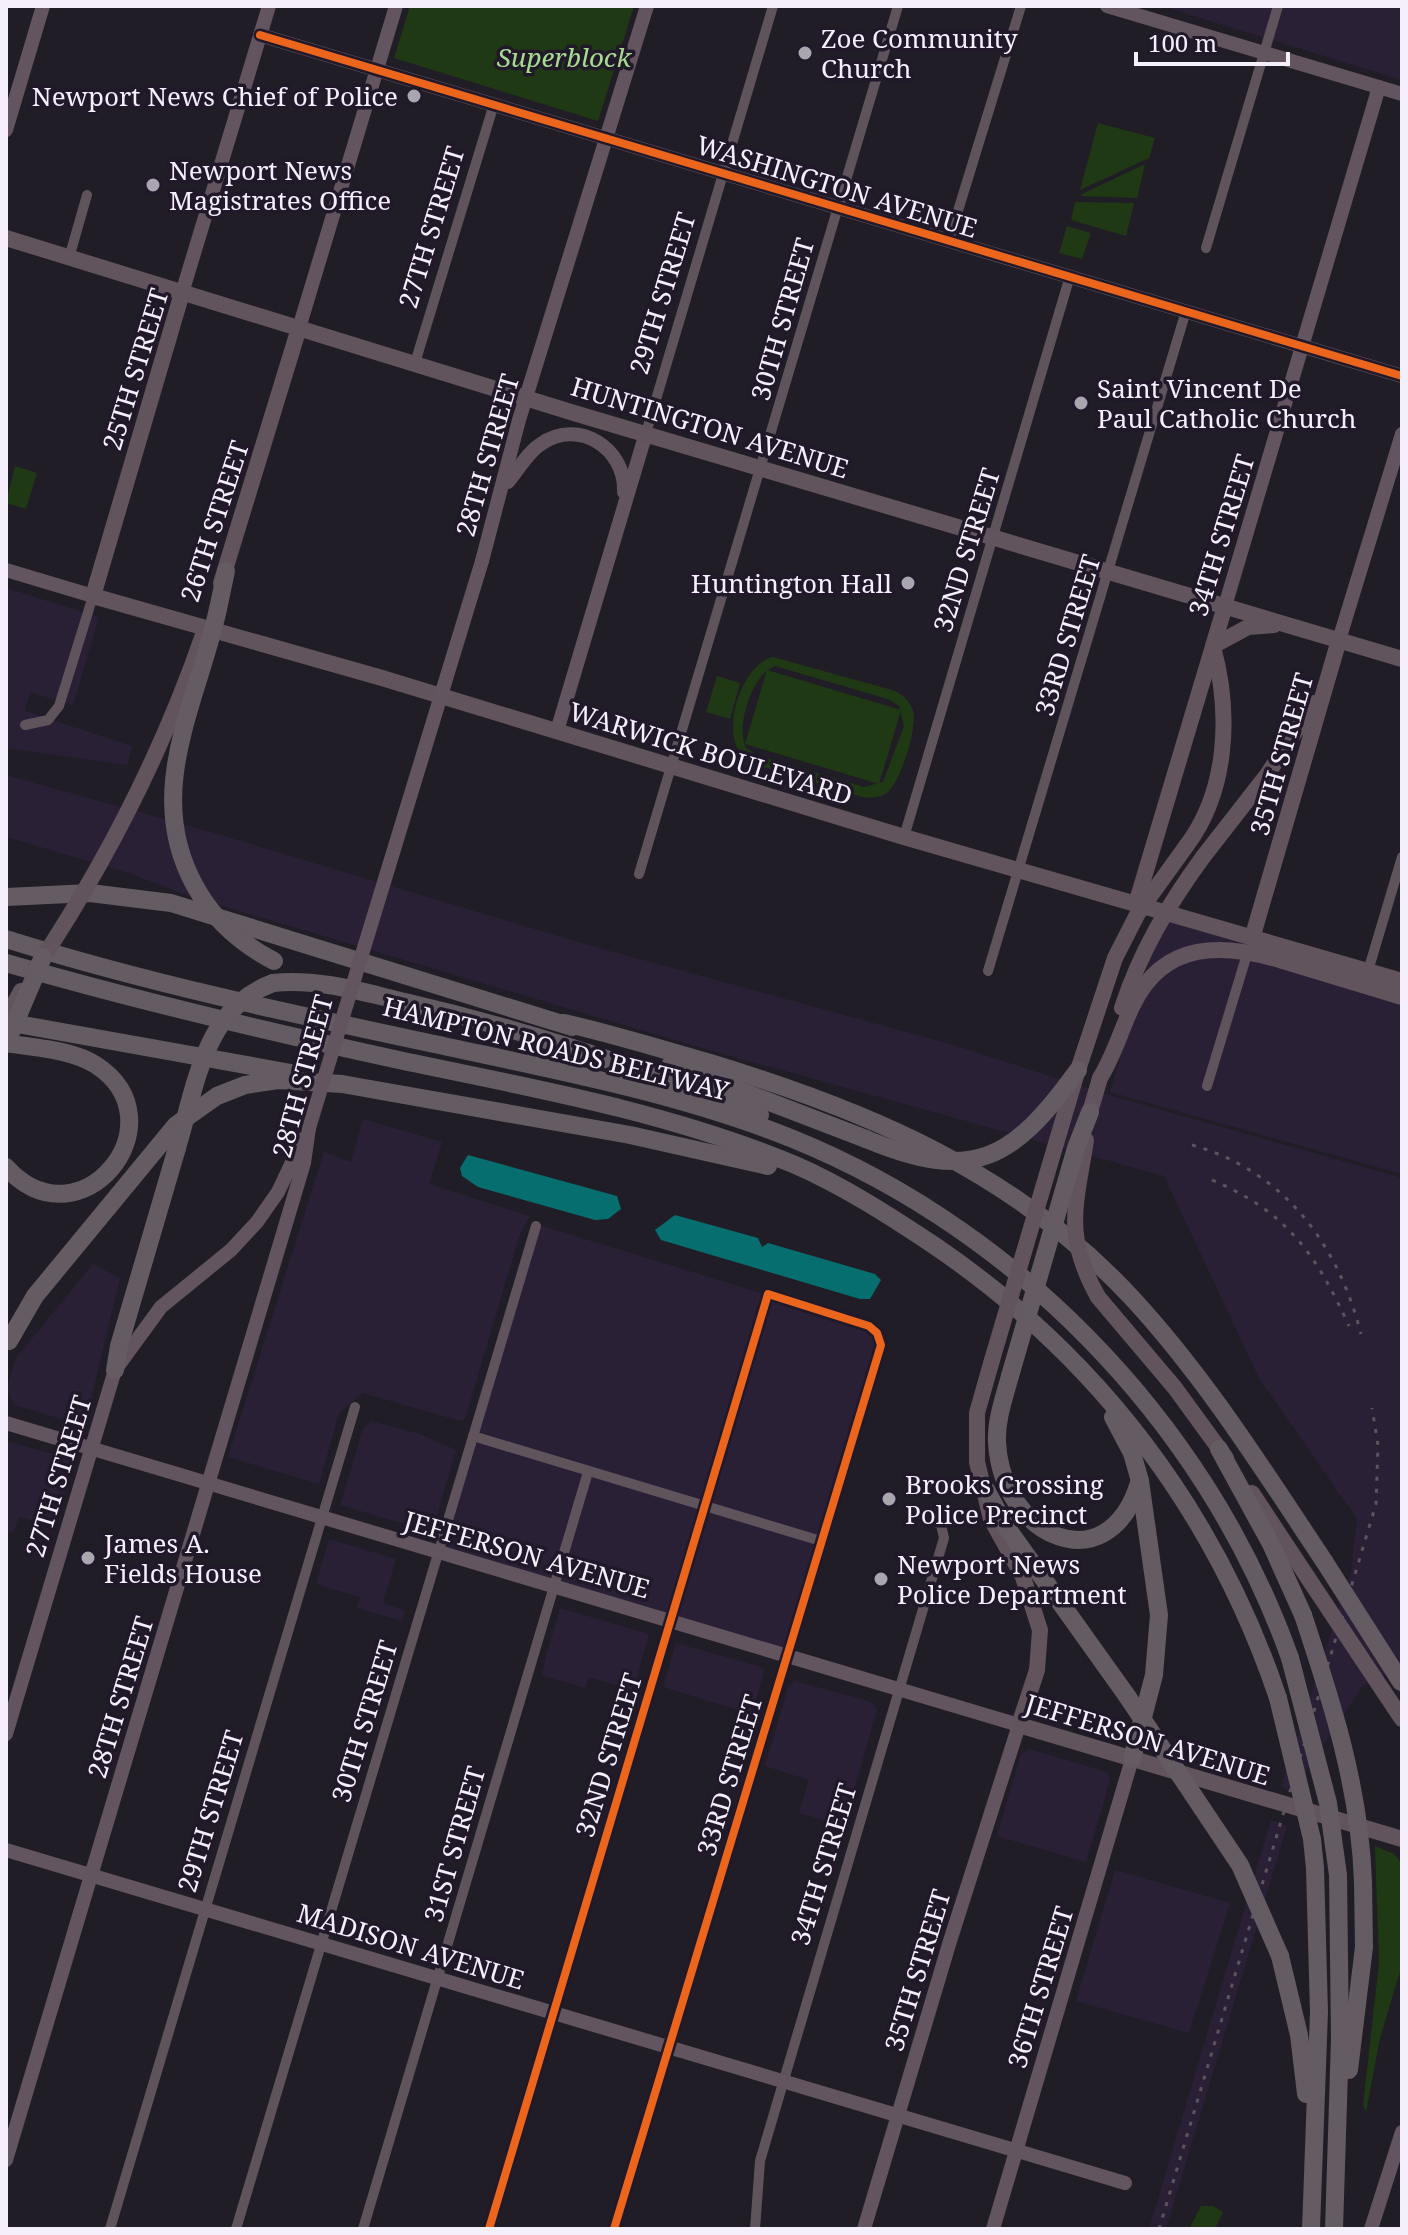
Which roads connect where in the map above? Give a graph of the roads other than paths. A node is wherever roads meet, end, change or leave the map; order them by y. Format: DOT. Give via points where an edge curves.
graph roads {
  1 [pos="43,6"];
  2 [pos="269,6"];
  3 [pos="396,6"];
  4 [pos="647,6"];
  5 [pos="773,6"];
  6 [pos="898,6"];
  7 [pos="1021,6"];
  8 [pos="1107,6"];
  9 [pos="1278,6"];
  10 [pos="1150,12"];
  11 [pos="260,35"];
  12 [pos="1263,54"];
  13 [pos="377,70"];
  14 [pos="1379,87"];
  15 [pos="1402,94"];
  16 [pos="494,104"];
  17 [pos="6,130"];
  18 [pos="607,138"];
  19 [pos="723,173"];
  20 [pos="87,195"];
  21 [pos="838,207"];
  22 [pos="6,235"];
  23 [pos="949,240"];
  24 [pos="6,246"];
  25 [pos="38,248"];
  26 [pos="1206,248"];
  27 [pos="69,258"];
  28 [pos="1070,276"];
  29 [pos="182,293"];
  30 [pos="1186,311"];
  31 [pos="299,328"];
  32 [pos="1303,346"];
  33 [pos="415,363"];
  34 [pos="1402,376"];
  35 [pos="528,398"];
  36 [pos="646,433"];
  37 [pos="1402,434"];
  38 [pos="762,467"];
  39 [pos="502,489"];
  40 [pos="623,509"];
  41 [pos="992,537"];
  42 [pos="6,570"];
  43 [pos="1109,570"];
  44 [pos="226,571"];
  45 [pos="93,596"];
  46 [pos="1225,606"];
  47 [pos="215,608"];
  48 [pos="1289,624"];
  49 [pos="1339,640"];
  50 [pos="1213,646"];
  51 [pos="1402,659"];
  52 [pos="1327,681"];
  53 [pos="25,725"];
  54 [pos="557,731"];
  55 [pos="672,767"];
  56 [pos="904,837"];
  57 [pos="1402,857"];
  58 [pos="1019,871"];
  59 [pos="639,874"];
  60 [pos="6,897"];
  61 [pos="1136,904"];
  62 [pos="1253,935"];
  63 [pos="6,939"];
  64 [pos="43,957"];
  65 [pos="6,963"];
  66 [pos="988,971"];
  67 [pos="1368,971"];
  68 [pos="1402,981"];
  69 [pos="369,993"];
  70 [pos="1402,997"];
  71 [pos="6,1020"];
  72 [pos="564,1023"];
  73 [pos="6,1043"];
  74 [pos="1078,1070"];
  75 [pos="1100,1078"];
  76 [pos="342,1084"];
  77 [pos="1207,1086"];
  78 [pos="1090,1112"];
  79 [pos="309,1128"];
  80 [pos="6,1167"];
  81 [pos="846,1192"];
  82 [pos="536,1226"];
  83 [pos="962,1230"];
  84 [pos="877,1333"];
  85 [pos="7,1344"];
  86 [pos="1067,1354"];
  87 [pos="115,1370"];
  88 [pos="355,1407"];
  89 [pos="6,1423"];
  90 [pos="473,1436"];
  91 [pos="91,1449"];
  92 [pos="1219,1449"];
  93 [pos="588,1472"];
  94 [pos="1140,1481"];
  95 [pos="208,1484"];
  96 [pos="983,1484"];
  97 [pos="704,1506"];
  98 [pos="322,1518"];
  99 [pos="932,1520"];
  100 [pos="821,1541"];
  101 [pos="438,1552"];
  102 [pos="554,1587"];
  103 [pos="670,1621"];
  104 [pos="785,1656"];
  105 [pos="1402,1682"];
  106 [pos="900,1691"];
  107 [pos="1402,1719"];
  108 [pos="1019,1725"];
  109 [pos="6,1734"];
  110 [pos="1132,1759"];
  111 [pos="1402,1839"];
  112 [pos="6,1850"];
  113 [pos="91,1877"];
  114 [pos="205,1910"];
  115 [pos="321,1945"];
  116 [pos="437,1979"];
  117 [pos="553,2013"];
  118 [pos="668,2047"];
  119 [pos="783,2082"];
  120 [pos="898,2116"];
  121 [pos="1402,2132"];
  122 [pos="1339,2136"];
  123 [pos="1017,2151"];
  124 [pos="6,2160"];
  125 [pos="1311,2182"];
  126 [pos="1125,2183"];
  127 [pos="1312,2220"];
  128 [pos="110,2229"];
  129 [pos="236,2229"];
  130 [pos="363,2229"];
  131 [pos="489,2229"];
  132 [pos="614,2229"];
  133 [pos="755,2229"];
  134 [pos="864,2229"];
  135 [pos="993,2229"];
  136 [pos="1334,2229"];
  137 [pos="1371,2229"];
  1 -- 17 [label="street"];
  2 -- 11 [label="street, 25TH STREET"];
  3 -- 13 [label="street, 26TH STREET"];
  4 -- 18 [label="street, 28TH STREET"];
  5 -- 19 [label="street, 29TH STREET"];
  6 -- 21 [label="street, 30TH STREET"];
  7 -- 23 [label="street"];
  8 -- 10 [label="street"];
  9 -- 12 [label="street"];
  10 -- 12 [label="street"];
  11 -- 13 [label="street, WASHINGTON AVENUE"];
  11 -- 29 [label="street, 25TH STREET"];
  12 -- 14 [label="street"];
  12 -- 26 [label="street"];
  13 -- 16 [label="street, WASHINGTON AVENUE"];
  13 -- 31 [label="street, 26TH STREET"];
  14 -- 15 [label="street"];
  14 -- 32 [label="street, 34TH STREET"];
  16 -- 18 [label="street, WASHINGTON AVENUE"];
  16 -- 33 [label="street, 27TH STREET"];
  18 -- 19 [label="street, WASHINGTON AVENUE"];
  18 -- 35 [label="street, 28TH STREET"];
  19 -- 21 [label="street, WASHINGTON AVENUE"];
  19 -- 36 [label="street, 29TH STREET"];
  20 -- 27 [label="street"];
  21 -- 23 [label="street, WASHINGTON AVENUE"];
  21 -- 38 [label="street, 30TH STREET"];
  22 -- 25 [label="main road, HUNTINGTON AVENUE"];
  23 -- 28 [label="street, WASHINGTON AVENUE"];
  24 -- 25 [label="main road"];
  25 -- 27 [label="main road, HUNTINGTON AVENUE"];
  27 -- 29 [label="main road, HUNTINGTON AVENUE"];
  28 -- 30 [label="street, WASHINGTON AVENUE"];
  28 -- 41 [label="street, 32ND STREET"];
  29 -- 31 [label="main road, HUNTINGTON AVENUE"];
  29 -- 45 [label="main road, 25TH STREET"];
  30 -- 32 [label="street, WASHINGTON AVENUE"];
  30 -- 43 [label="street, 33RD STREET"];
  31 -- 33 [label="main road, HUNTINGTON AVENUE"];
  31 -- 44 [label="main road, 26TH STREET"];
  32 -- 34 [label="street, WASHINGTON AVENUE"];
  32 -- 46 [label="street, 34TH STREET"];
  33 -- 35 [label="main road, HUNTINGTON AVENUE"];
  35 -- 36 [label="main road, HUNTINGTON AVENUE"];
  35 -- 39 [label="street, 28TH STREET"];
  36 -- 38 [label="main road, HUNTINGTON AVENUE"];
  36 -- 40 [label="street, 29TH STREET"];
  37 -- 49 [label="street, 35TH STREET"];
  38 -- 41 [label="main road, HUNTINGTON AVENUE"];
  38 -- 55 [label="street, 30TH STREET"];
  39 -- 40 [label="street" via="540,444 560,435 582,435 604,445 619,462"];
  39 -- 79 [label="street, 28TH STREET, bridge"];
  40 -- 54 [label="street, 29TH STREET"];
  41 -- 43 [label="main road, HUNTINGTON AVENUE"];
  41 -- 56 [label="street, 32ND STREET"];
  42 -- 45 [label="street, WARWICK BOULEVARD"];
  43 -- 46 [label="main road, HUNTINGTON AVENUE"];
  43 -- 58 [label="street, 33RD STREET"];
  44 -- 47 [label="highway"];
  45 -- 53 [label="street, 25TH STREET" via="59,706 48,720"];
  45 -- 54 [label="main road, WARWICK BOULEVARD"];
  46 -- 48 [label="main road, HUNTINGTON AVENUE"];
  46 -- 50 [label="main road, 34TH STREET"];
  47 -- 64 [label="main road, 26TH STREET, bridge" via="137,795"];
  47 -- 69 [label="highway, bridge" via="175,758 172,819 184,863 207,905 236,936 274,961"];
  48 -- 49 [label="main road, HUNTINGTON AVENUE"];
  48 -- 50 [label="main road" via="1248,627"];
  49 -- 51 [label="main road, HUNTINGTON AVENUE"];
  49 -- 52 [label="main road, 35TH STREET"];
  50 -- 61 [label="main road, 34TH STREET"];
  50 -- 74 [label="main road, bridge" via="1219,674 1221,760 1211,802 1115,958"];
  52 -- 62 [label="main road, 35TH STREET"];
  52 -- 75 [label="main road, bridge" via="1280,756 1173,897 1147,943"];
  54 -- 55 [label="main road, WARWICK BOULEVARD"];
  55 -- 56 [label="main road, WARWICK BOULEVARD"];
  55 -- 59 [label="street, 30TH STREET"];
  56 -- 58 [label="main road, WARWICK BOULEVARD"];
  57 -- 67 [label="street"];
  58 -- 61 [label="main road, WARWICK BOULEVARD"];
  58 -- 66 [label="street, 33RD STREET"];
  60 -- 72 [label="highway" via="90,893 171,903"];
  61 -- 62 [label="main road, WARWICK BOULEVARD"];
  62 -- 67 [label="main road, WARWICK BOULEVARD"];
  62 -- 77 [label="street, 35TH STREET"];
  63 -- 83 [label="highway, HAMPTON ROADS BELTWAY" via="185,989 687,1102 817,1150"];
  64 -- 71 [label="main road, 26TH STREET, bridge"];
  64 -- 73 [label="highway, bridge"];
  65 -- 81 [label="highway, HAMPTON ROADS BELTWAY" via="193,1014 678,1123 792,1164"];
  67 -- 68 [label="main road, WARWICK BOULEVARD"];
  69 -- 83 [label="highway" via="569,1046 771,1119 914,1189"];
  69 -- 87 [label="highway, bridge" via="313,982 273,983 241,999 216,1029"];
  70 -- 75 [label="main road, bridge" via="1244,950 1197,951 1167,965 1138,994 1117,1051"];
  71 -- 76 [label="highway"];
  72 -- 74 [label="highway, bridge" via="927,1161 979,1158 1005,1148 1032,1129"];
  72 -- 105 [label="highway, bridge" via="841,1105 936,1149 1021,1202 1099,1266 1168,1338"];
  73 -- 80 [label="highway" via="94,1064 121,1092 128,1122 121,1157 105,1177 84,1189 40,1190 21,1182"];
  74 -- 96 [label="main road, bridge" via="975,1428"];
  75 -- 78 [label="main road"];
  76 -- 81 [label="highway" via="696,1148"];
  76 -- 85 [label="highway" via="256,1083 217,1096 190,1113 160,1142 35,1296"];
  78 -- 92 [label="main road, bridge" via="1073,1210 1080,1255 1098,1297"];
  78 -- 94 [label="highway, bridge" via="1010,1376 997,1426 999,1459 1013,1499 1032,1524 1061,1538 1101,1533 1130,1506"];
  79 -- 87 [label="street, 27TH STREET" via="257,1222 161,1307"];
  79 -- 95 [label="street, 28TH STREET" via="304,1163"];
  81 -- 86 [label="highway, HAMPTON ROADS BELTWAY" via="969,1270"];
  82 -- 90 [label="street, 30TH STREET"];
  83 -- 122 [label="highway, HAMPTON ROADS BELTWAY, bridge" via="1070,1320 1167,1430 1239,1542 1290,1658 1328,1803 1338,1875"];
  84 -- 97 [label="street, 32ND STREET" via="768,1294"];
  84 -- 100 [label="street, 33RD STREET" via="881,1345"];
  86 -- 94 [label="highway" via="1116,1420"];
  86 -- 125 [label="highway, HAMPTON ROADS BELTWAY, bridge" via="1125,1416 1193,1513 1235,1589 1278,1698 1315,1868 1319,2012"];
  87 -- 91 [label="street, 27TH STREET"];
  88 -- 98 [label="street, 29TH STREET"];
  89 -- 91 [label="street, JEFFERSON AVENUE"];
  90 -- 93 [label="street"];
  90 -- 101 [label="street, 30TH STREET"];
  91 -- 95 [label="street, JEFFERSON AVENUE"];
  91 -- 109 [label="street, 27TH STREET"];
  92 -- 107 [label="main road, bridge"];
  92 -- 122 [label="highway, bridge" via="1303,1615 1352,1779 1363,1882 1361,1977"];
  93 -- 97 [label="street"];
  93 -- 102 [label="street, 31ST STREET"];
  94 -- 110 [label="highway" via="1159,1615 1154,1675"];
  95 -- 98 [label="street, JEFFERSON AVENUE"];
  95 -- 113 [label="street, 28TH STREET"];
  96 -- 108 [label="main road" via="991,1519 1023,1577 1040,1630 1037,1670"];
  96 -- 125 [label="highway, bridge" via="1005,1525 1234,1854 1261,1906 1280,1956 1306,2079"];
  97 -- 100 [label="street"];
  97 -- 103 [label="street, 32ND STREET"];
  98 -- 101 [label="street, JEFFERSON AVENUE"];
  98 -- 114 [label="street, 29TH STREET"];
  99 -- 106 [label="street, 34TH STREET" via="941,1525 944,1538"];
  100 -- 104 [label="street, 33RD STREET"];
  101 -- 102 [label="street, JEFFERSON AVENUE"];
  101 -- 115 [label="street, 30TH STREET"];
  102 -- 103 [label="street, JEFFERSON AVENUE"];
  102 -- 116 [label="street, 31ST STREET"];
  103 -- 104 [label="street, JEFFERSON AVENUE"];
  103 -- 117 [label="street, 32ND STREET"];
  104 -- 106 [label="street, JEFFERSON AVENUE"];
  104 -- 118 [label="street, 33RD STREET"];
  106 -- 108 [label="street, JEFFERSON AVENUE"];
  106 -- 119 [label="street, 34TH STREET"];
  108 -- 110 [label="main road, JEFFERSON AVENUE"];
  108 -- 120 [label="street, 35TH STREET"];
  110 -- 111 [label="main road, JEFFERSON AVENUE"];
  110 -- 123 [label="street, 36TH STREET"];
  112 -- 113 [label="street, MADISON AVENUE"];
  113 -- 114 [label="street, MADISON AVENUE"];
  113 -- 124 [label="street, 28TH STREET"];
  114 -- 115 [label="street, MADISON AVENUE"];
  114 -- 128 [label="street, 29TH STREET"];
  115 -- 116 [label="street, MADISON AVENUE"];
  115 -- 129 [label="street, 30TH STREET"];
  116 -- 117 [label="street, MADISON AVENUE"];
  116 -- 130 [label="street, 31ST STREET"];
  117 -- 118 [label="street, MADISON AVENUE"];
  117 -- 131 [label="street, 32ND STREET"];
  118 -- 119 [label="street, MADISON AVENUE"];
  118 -- 132 [label="street, 33RD STREET"];
  119 -- 120 [label="street, MADISON AVENUE"];
  119 -- 133 [label="street, 34TH STREET" via="758,2173"];
  120 -- 123 [label="street, MADISON AVENUE"];
  120 -- 134 [label="street, 35TH STREET"];
  121 -- 137 [label="street"];
  122 -- 136 [label="highway, HAMPTON ROADS BELTWAY"];
  123 -- 126 [label="street, MADISON AVENUE"];
  123 -- 135 [label="street, 36TH STREET"];
  125 -- 127 [label="highway"];
}
